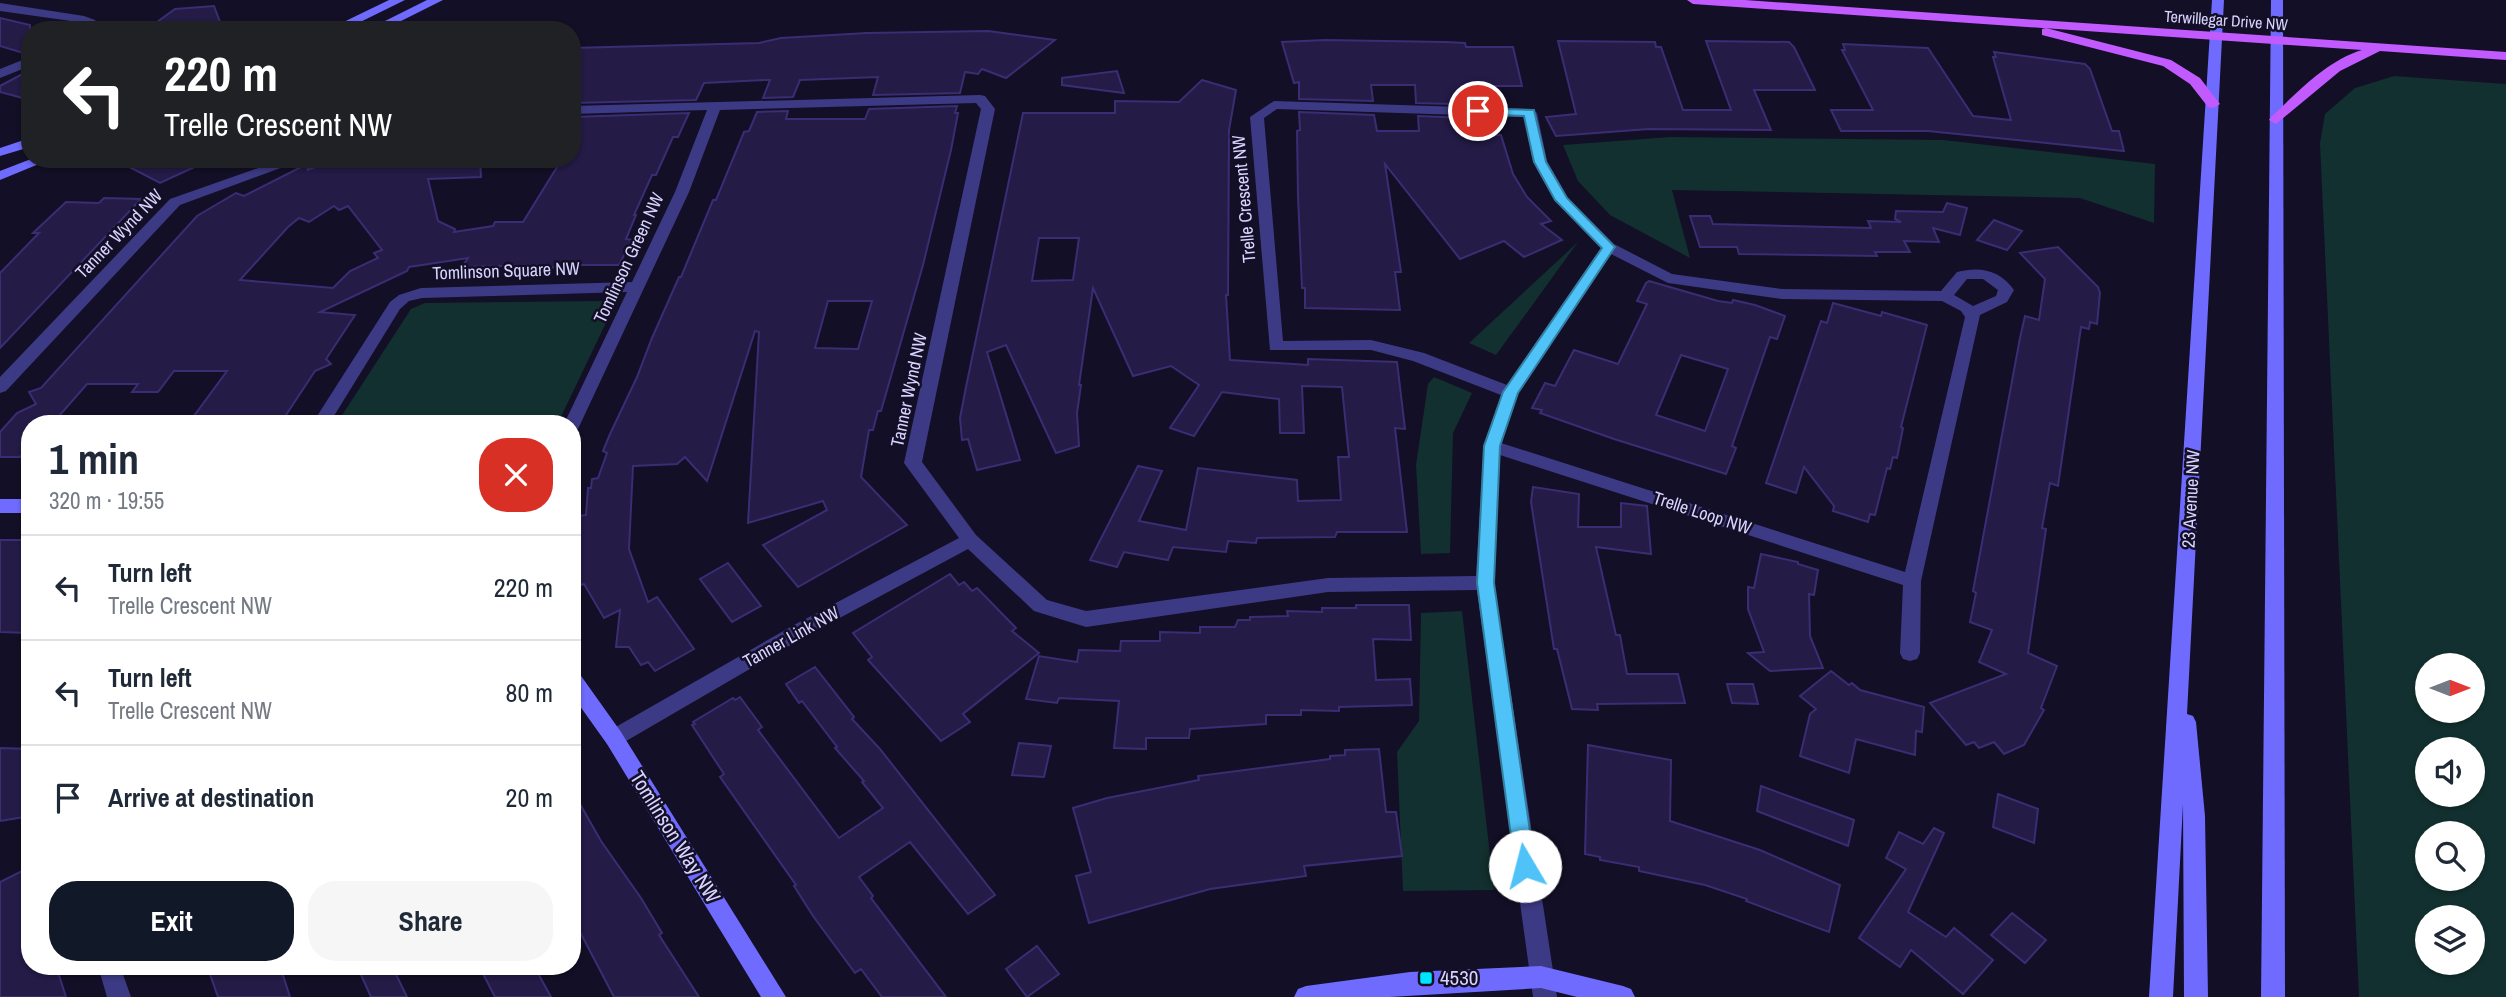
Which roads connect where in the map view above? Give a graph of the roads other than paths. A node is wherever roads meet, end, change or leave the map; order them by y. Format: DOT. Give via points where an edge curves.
graph roads {
  1 [pos="399,0"];
  2 [pos="437,0"];
  3 [pos="1693,0"];
  4 [pos="2218,0"];
  5 [pos="2277,0"];
  6 [pos="0,7"];
  7 [pos="1994,20"];
  8 [pos="86,21"];
  9 [pos="353,21"];
  10 [pos="392,21"];
  11 [pos="2216,35"];
  12 [pos="2277,40"];
  13 [pos="2402,48"];
  14 [pos="2506,56"];
  15 [pos="21,65"];
  16 [pos="0,74"];
  17 [pos="2213,104"];
  18 [pos="715,107"];
  19 [pos="581,110"];
  20 [pos="2276,120"];
  21 [pos="21,145"];
  22 [pos="0,152"];
  23 [pos="21,168"];
  24 [pos="272,168"];
  25 [pos="0,176"];
  26 [pos="1609,247"];
  27 [pos="636,287"];
  28 [pos="1945,296"];
  29 [pos="1972,313"];
  30 [pos="0,387"];
  31 [pos="1510,392"];
  32 [pos="326,415"];
  33 [pos="577,415"];
  34 [pos="1492,446"];
  35 [pos="0,506"];
  36 [pos="21,506"];
  37 [pos="970,540"];
  38 [pos="1912,581"];
  39 [pos="1485,583"];
  40 [pos="1910,653"];
  41 [pos="2181,656"];
  42 [pos="581,692"];
  43 [pos="614,738"];
  44 [pos="112,975"];
  45 [pos="1543,987"];
  46 [pos="119,997"];
  47 [pos="774,997"];
  48 [pos="1306,997"];
  49 [pos="1623,997"];
  50 [pos="2161,997"];
  51 [pos="2196,997"];
  52 [pos="2273,997"];
  1 -- 9 [label="main road"];
  2 -- 10 [label="main road"];
  3 -- 7 [label="main road, Terwillegar Drive NW"];
  4 -- 11 [label="main road, 23 Avenue NW"];
  5 -- 12 [label="main road"];
  6 -- 8 [label="street"];
  7 -- 11 [label="main road, Terwillegar Drive NW"];
  7 -- 17 [label="main road" via="2167,63 2195,81"];
  11 -- 12 [label="main road, Terwillegar Drive NW"];
  11 -- 17 [label="main road, 23 Avenue NW"];
  12 -- 13 [label="main road, Terwillegar Drive NW"];
  12 -- 20 [label="main road"];
  13 -- 14 [label="main road, Terwillegar Drive NW"];
  13 -- 20 [label="main road" via="2369,51 2352,58"];
  15 -- 16 [label="street"];
  17 -- 41 [label="main road, 23 Avenue NW"];
  18 -- 19 [label="street, Tanner Wynd NW"];
  18 -- 27 [label="street, Tomlinson Green NW" via="682,192"];
  18 -- 37 [label="street, Tanner Wynd NW" via="979,99 988,109 913,463"];
  20 -- 52 [label="main road"];
  21 -- 22 [label="main road"];
  23 -- 25 [label="main road"];
  24 -- 30 [label="street, Tanner Wynd NW" via="175,202"];
  26 -- 28 [label="street" via="1668,278 1782,294"];
  26 -- 31 [label="street"];
  26 -- 31 [label="street, Trelle Crescent NW" via="1562,200 1540,162 1530,113 1274,105 1257,117 1276,346 1371,345 1418,357"];
  27 -- 32 [label="street, Tomlinson Square NW" via="421,293 404,298"];
  27 -- 33 [label="street, Tomlinson Green NW"];
  28 -- 29 [label="street" via="1958,300"];
  28 -- 29 [label="street" via="1962,275 1977,273 2000,281 2006,290 2002,299"];
  29 -- 38 [label="street" via="1973,328"];
  31 -- 34 [label="street"];
  34 -- 38 [label="street, Trelle Loop NW"];
  34 -- 39 [label="street"];
  35 -- 36 [label="main road"];
  37 -- 39 [label="street, Tanner Wynd NW" via="1041,606 1086,619 1328,585"];
  37 -- 43 [label="street, Tanner Link NW"];
  38 -- 40 [label="street"];
  39 -- 45 [label="street"];
  41 -- 50 [label="main road, 23 Avenue NW"];
  41 -- 51 [label="main road" via="2193,816"];
  42 -- 43 [label="main road, Tomlinson Way NW"];
  43 -- 47 [label="main road, Tomlinson Way NW"];
  44 -- 46 [label="street"];
  45 -- 48 [label="main road" via="1410,983"];
  45 -- 49 [label="main road"];
}
